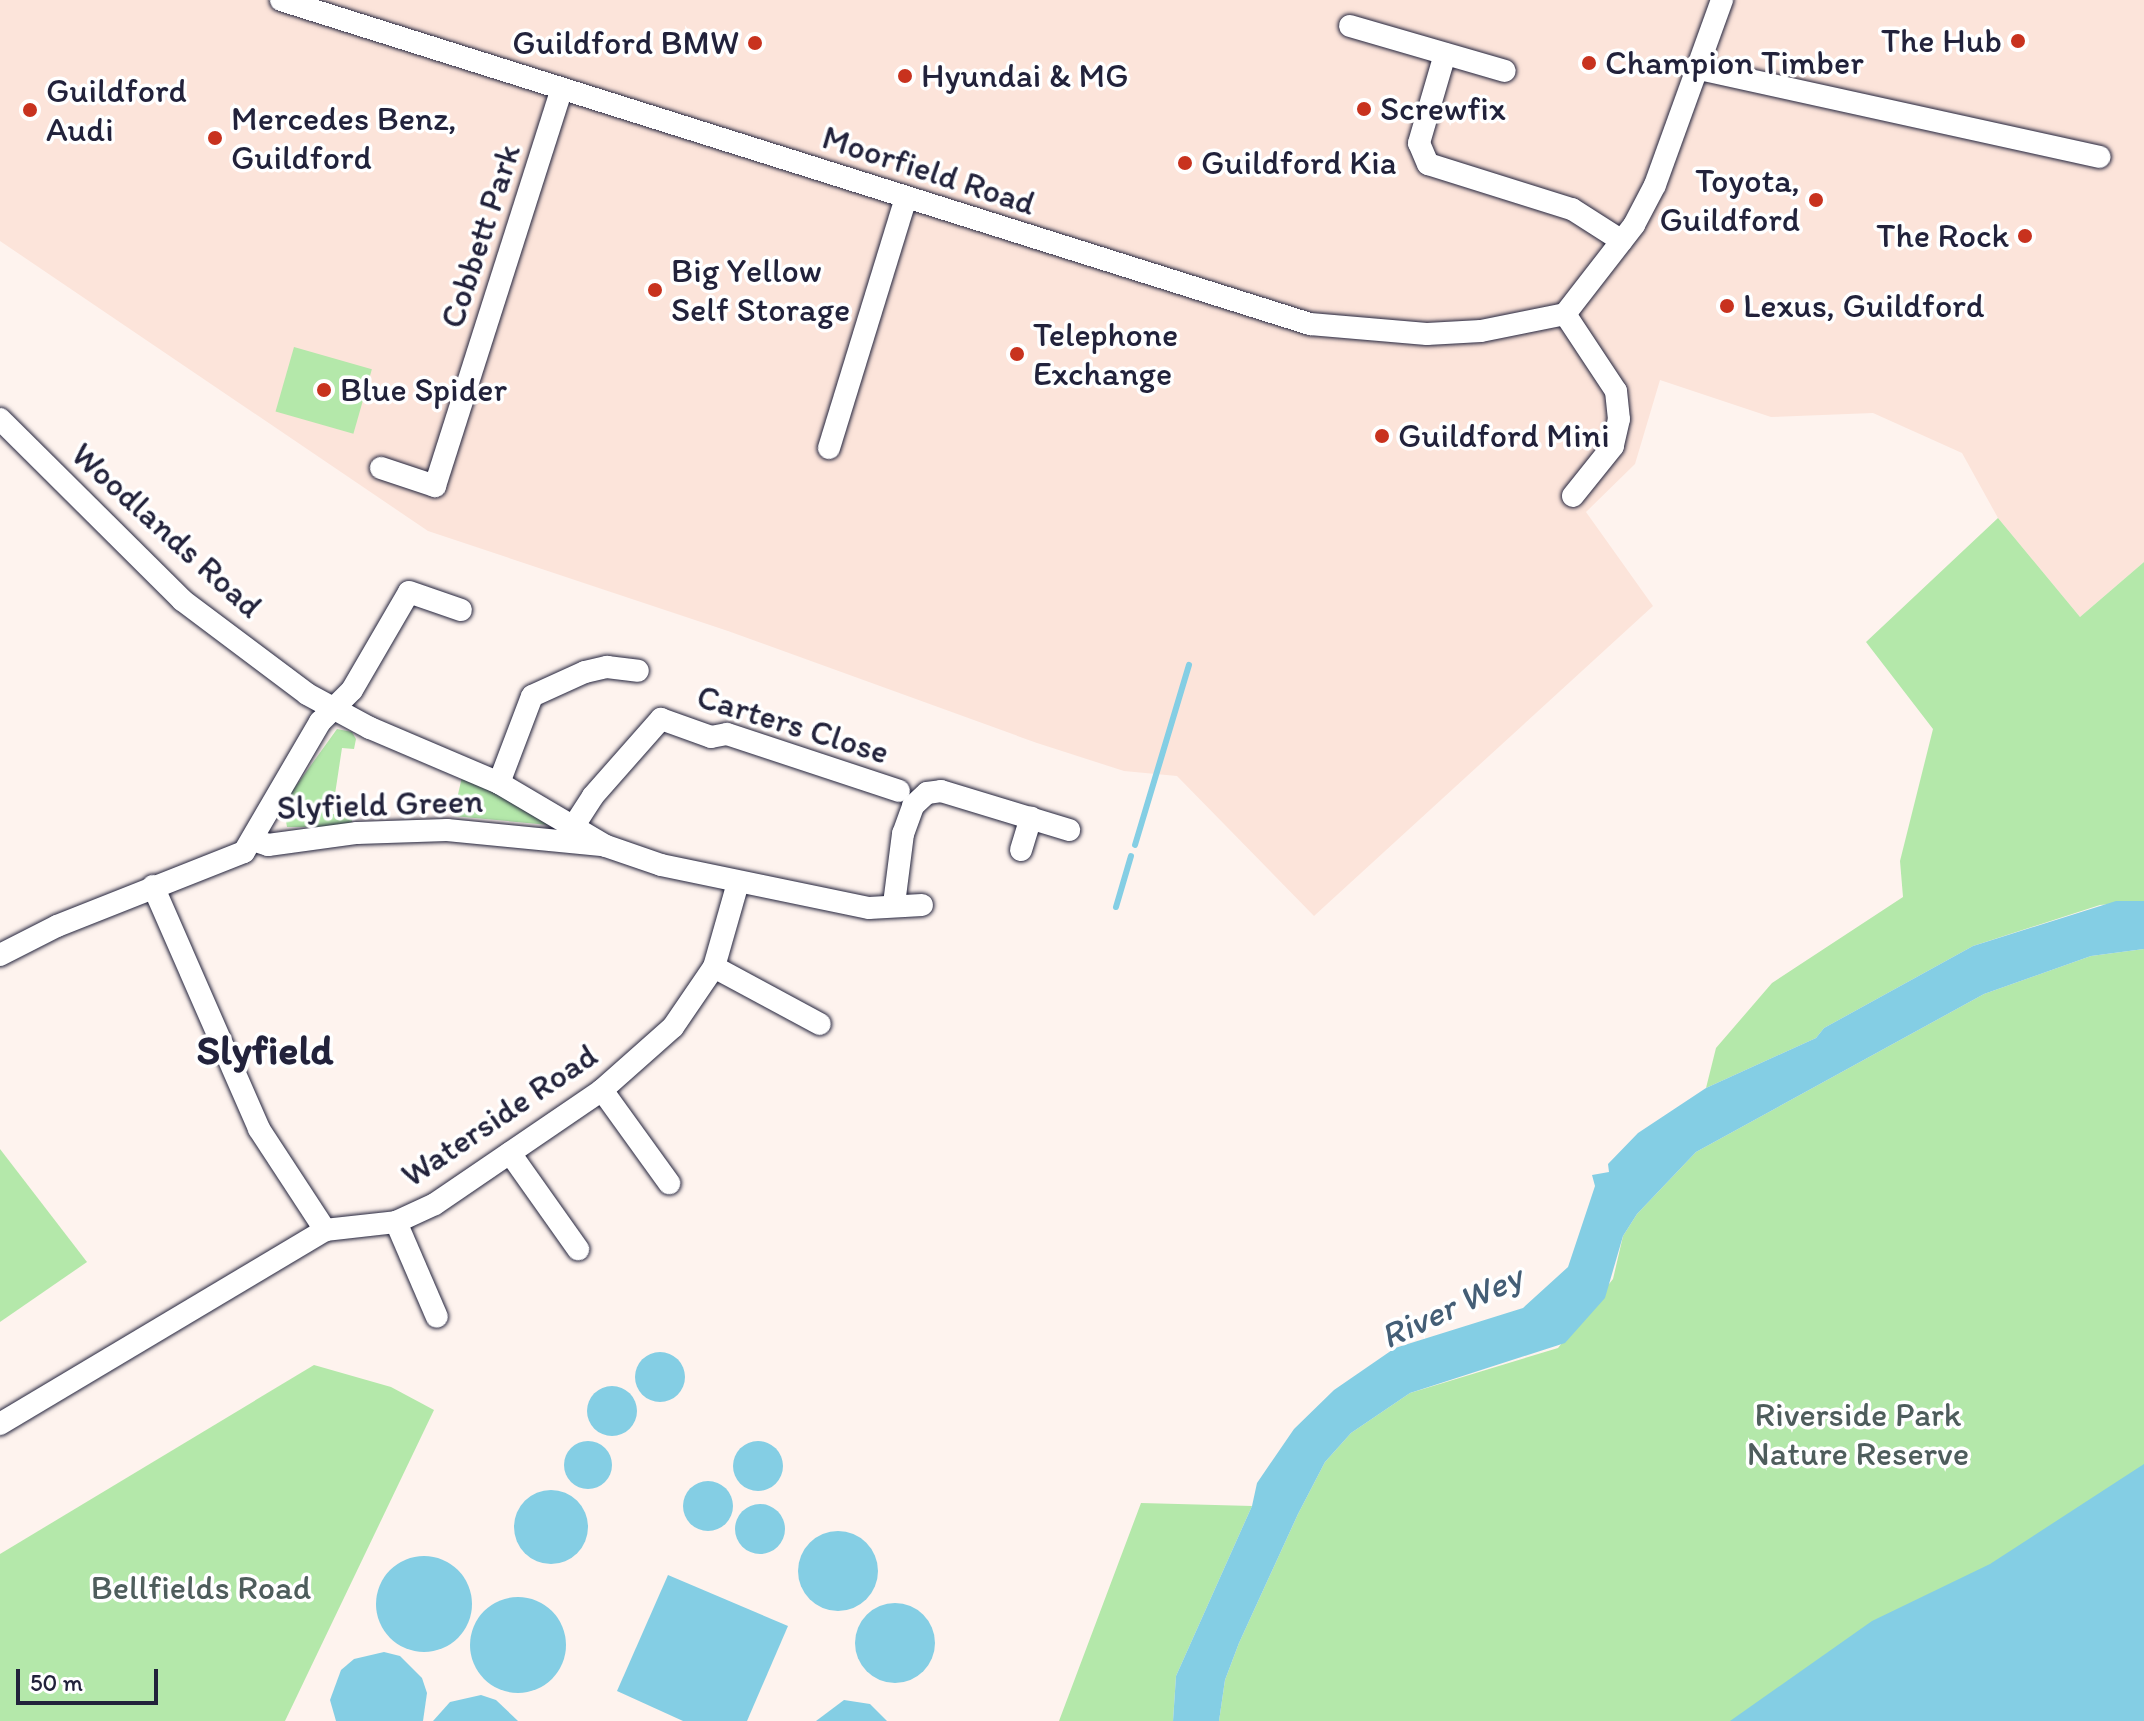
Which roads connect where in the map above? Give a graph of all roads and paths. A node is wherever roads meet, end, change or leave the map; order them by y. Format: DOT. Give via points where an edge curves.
graph roads {
  1 [pos="281,0"];
  2 [pos="1722,0"];
  3 [pos="307,4"];
  4 [pos="1350,26"];
  5 [pos="1445,54"];
  6 [pos="1700,69"];
  7 [pos="1505,71"];
  8 [pos="562,89"];
  9 [pos="2099,157"];
  10 [pos="906,198"];
  11 [pos="1622,241"];
  12 [pos="1565,314"];
  13 [pos="0,419"];
  14 [pos="829,448"];
  15 [pos="381,468"];
  16 [pos="1573,496"];
  17 [pos="461,610"];
  18 [pos="638,671"];
  19 [pos="335,709"];
  20 [pos="499,783"];
  21 [pos="899,791"];
  22 [pos="1031,818"];
  23 [pos="575,824"];
  24 [pos="1069,830"];
  25 [pos="253,840"];
  26 [pos="606,846"];
  27 [pos="1021,850"];
  28 [pos="738,883"];
  29 [pos="153,886"];
  30 [pos="894,904"];
  31 [pos="922,905"];
  32 [pos="0,955"];
  33 [pos="714,967"];
  34 [pos="820,1024"];
  35 [pos="602,1090"];
  36 [pos="510,1153"];
  37 [pos="669,1183"];
  38 [pos="396,1222"];
  39 [pos="325,1230"];
  40 [pos="578,1249"];
  41 [pos="437,1317"];
  42 [pos="0,1424"];
  1 -- 3 [label="street, Moorfield Road"];
  2 -- 6 [label="street"];
  3 -- 8 [label="street, Moorfield Road"];
  4 -- 5 [label="street"];
  5 -- 7 [label="street"];
  5 -- 11 [label="street" via="1419,143 1428,164 1572,209"];
  6 -- 9 [label="street"];
  6 -- 11 [label="street" via="1655,185"];
  8 -- 10 [label="street, Moorfield Road"];
  8 -- 15 [label="street, Cobbett Park" via="435,486"];
  10 -- 12 [label="street, Moorfield Road" via="1310,324 1427,334 1481,331"];
  10 -- 14 [label="street"];
  11 -- 12 [label="street"];
  12 -- 16 [label="street" via="1616,391 1619,419 1613,446"];
  13 -- 19 [label="street, Woodlands Road" via="182,600 307,694"];
  17 -- 19 [label="street" via="409,592"];
  18 -- 20 [label="street" via="607,667 585,672 532,696"];
  19 -- 20 [label="street, Slyfield Green"];
  19 -- 25 [label="street" via="320,722"];
  20 -- 23 [label="street, Slyfield Green"];
  21 -- 23 [label="street, Carters Close" via="727,734 711,737 661,719"];
  22 -- 24 [label="street"];
  22 -- 27 [label="street"];
  22 -- 30 [label="street" via="941,791 927,793 913,806 903,834"];
  23 -- 26 [label="street, Slyfield Green"];
  25 -- 26 [label="street, Slyfield Green" via="268,845 357,833 447,830"];
  25 -- 29 [label="street" via="231,860"];
  26 -- 28 [label="street, Slyfield Green"];
  28 -- 30 [label="street, Slyfield Green" via="869,908"];
  28 -- 33 [label="street, Waterside Road"];
  29 -- 32 [label="street"];
  29 -- 39 [label="street" via="259,1129"];
  30 -- 31 [label="street, Slyfield Green"];
  33 -- 34 [label="street"];
  33 -- 35 [label="street, Waterside Road" via="673,1027"];
  35 -- 36 [label="street, Waterside Road"];
  35 -- 37 [label="street"];
  36 -- 38 [label="street, Waterside Road" via="435,1204"];
  36 -- 40 [label="street"];
  38 -- 39 [label="street, Waterside Road"];
  38 -- 41 [label="street"];
  39 -- 42 [label="street, Waterside Road"];
}
